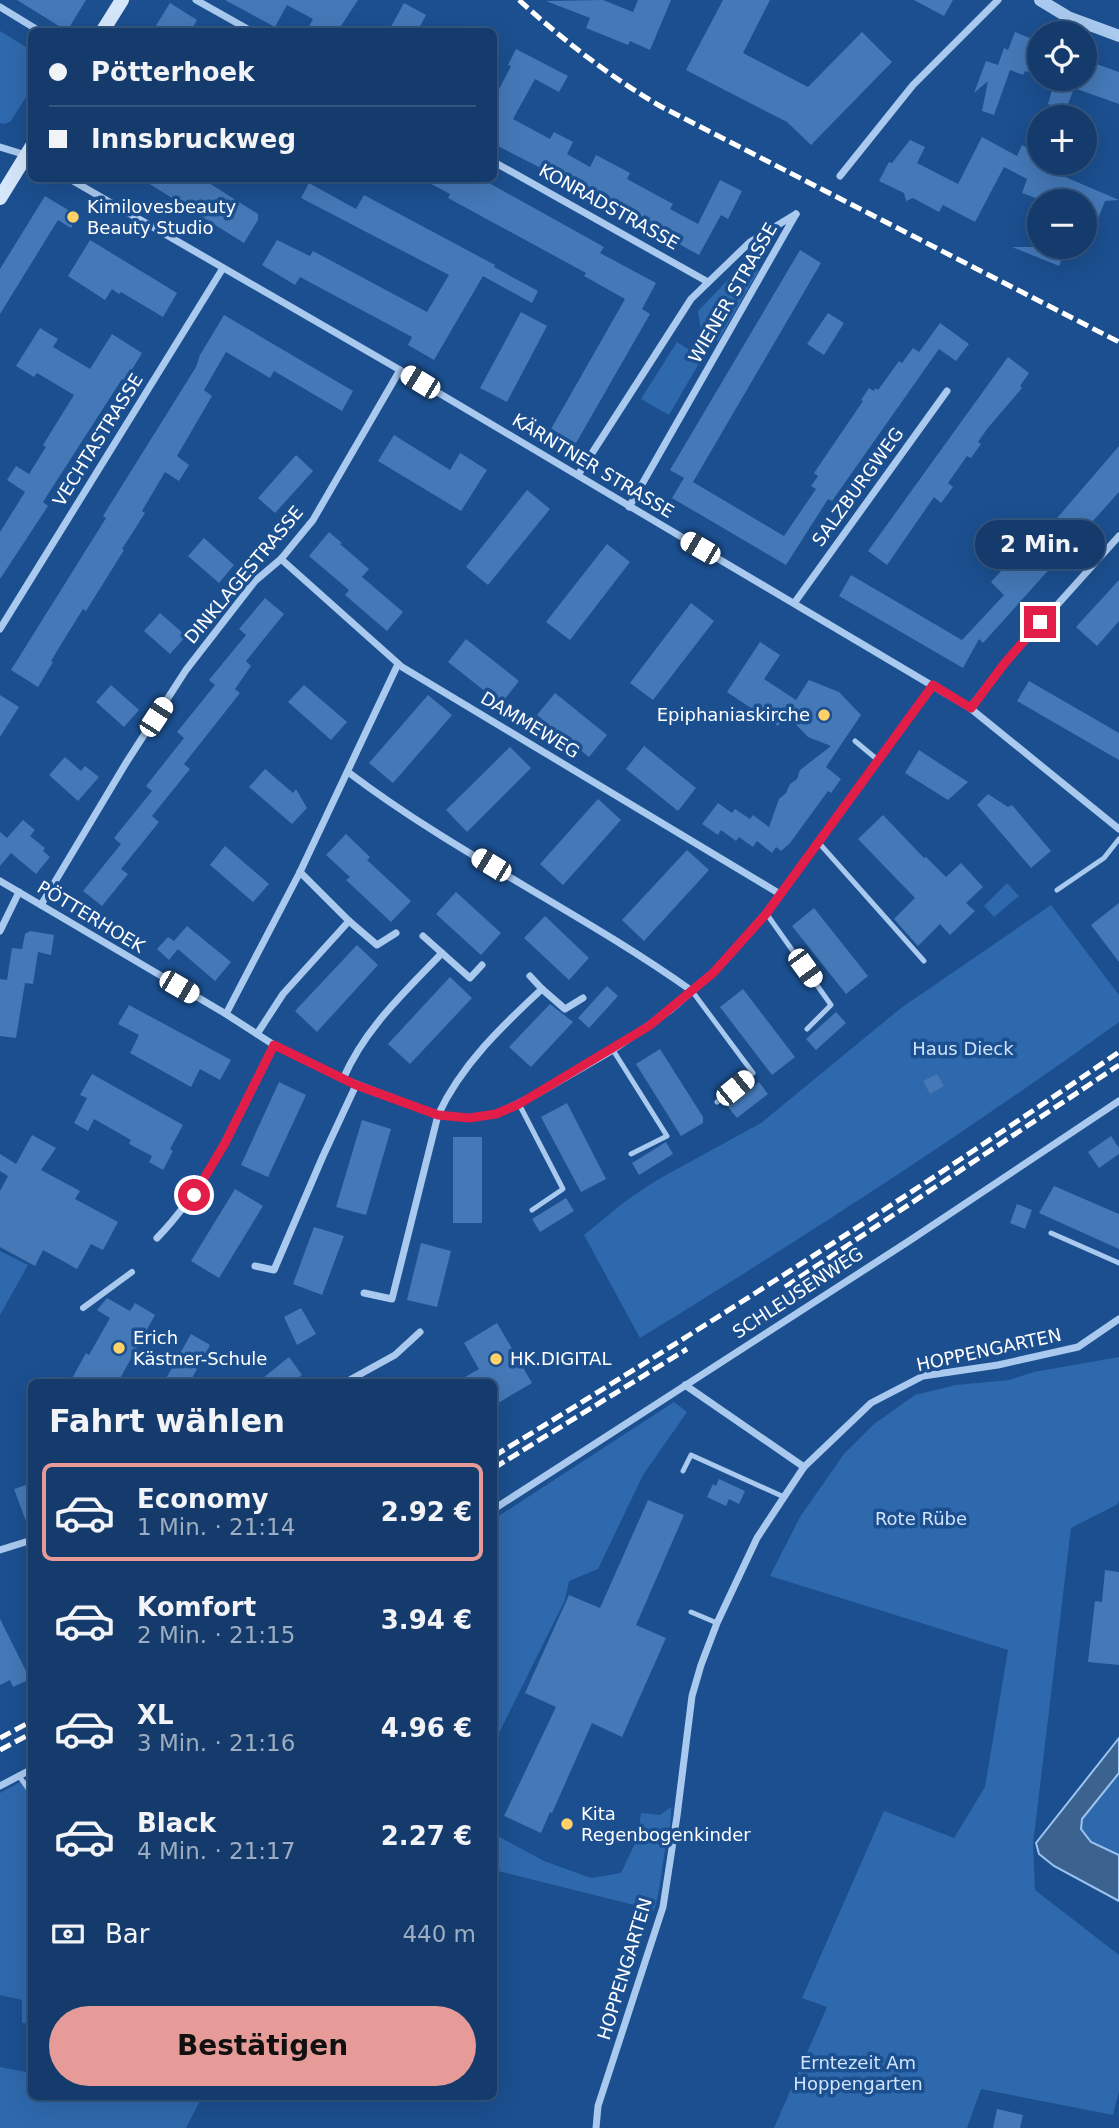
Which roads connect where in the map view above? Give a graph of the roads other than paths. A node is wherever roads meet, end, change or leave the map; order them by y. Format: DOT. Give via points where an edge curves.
graph roads {
  1 [pos="122,0"];
  2 [pos="196,0"];
  3 [pos="998,0"];
  4 [pos="1040,0"];
  5 [pos="0,7"];
  6 [pos="34,28"];
  7 [pos="104,28"];
  8 [pos="246,28"];
  9 [pos="1119,36"];
  10 [pos="0,147"];
  11 [pos="28,153"];
  12 [pos="28,156"];
  13 [pos="497,164"];
  14 [pos="840,176"];
  15 [pos="75,182"];
  16 [pos="0,198"];
  17 [pos="223,268"];
  18 [pos="708,282"];
  19 [pos="400,370"];
  20 [pos="947,391"];
  21 [pos="578,475"];
  22 [pos="629,507"];
  23 [pos="1119,536"];
  24 [pos="281,559"];
  25 [pos="794,602"];
  26 [pos="0,629"];
  27 [pos="398,664"];
  28 [pos="933,685"];
  29 [pos="971,708"];
  30 [pos="855,741"];
  31 [pos="879,761"];
  32 [pos="348,772"];
  33 [pos="1119,829"];
  34 [pos="1119,839"];
  35 [pos="819,843"];
  36 [pos="300,872"];
  37 [pos="0,881"];
  38 [pos="1057,890"];
  39 [pos="19,892"];
  40 [pos="780,894"];
  41 [pos="41,905"];
  42 [pos="766,914"];
  43 [pos="349,921"];
  44 [pos="0,931"];
  45 [pos="396,933"];
  46 [pos="423,936"];
  47 [pos="442,953"];
  48 [pos="924,961"];
  49 [pos="482,965"];
  50 [pos="530,976"];
  51 [pos="542,989"];
  52 [pos="692,991"];
  53 [pos="583,998"];
  54 [pos="226,1014"];
  55 [pos="807,1029"];
  56 [pos="257,1034"];
  57 [pos="274,1045"];
  58 [pos="613,1050"];
  59 [pos="343,1079"];
  60 [pos="356,1085"];
  61 [pos="1119,1101"];
  62 [pos="717,1102"];
  63 [pos="519,1104"];
  64 [pos="438,1115"];
  65 [pos="631,1154"];
  66 [pos="532,1210"];
  67 [pos="1051,1233"];
  68 [pos="157,1238"];
  69 [pos="1119,1263"];
  70 [pos="255,1266"];
  71 [pos="132,1272"];
  72 [pos="365,1293"];
  73 [pos="83,1308"];
  74 [pos="1119,1320"];
  75 [pos="419,1332"];
  76 [pos="351,1379"];
  77 [pos="685,1385"];
  78 [pos="804,1468"];
  79 [pos="683,1471"];
  80 [pos="784,1497"];
  81 [pos="497,1507"];
  82 [pos="28,1541"];
  83 [pos="0,1550"];
  84 [pos="691,1612"];
  85 [pos="717,1623"];
  86 [pos="28,1771"];
  87 [pos="19,1776"];
  88 [pos="0,1786"];
  89 [pos="28,1788"];
  90 [pos="596,2128"];
  1 -- 7 [label="main road"];
  2 -- 8 [label="street"];
  3 -- 14 [label="street" via="913,85"];
  4 -- 9 [label="street" via="1068,17"];
  5 -- 6 [label="street"];
  10 -- 11 [label="street"];
  12 -- 16 [label="main road"];
  13 -- 18 [label="street, KONRADSTRASSE"];
  15 -- 17 [label="street, KÄRNTNER STRASSE"];
  17 -- 19 [label="street, KÄRNTNER STRASSE"];
  17 -- 26 [label="street, VECHTASTRASSE"];
  18 -- 21 [label="street, WIENER STRASSE" via="666,335"];
  18 -- 22 [label="street, WIENER STRASSE" via="750,242 796,214"];
  19 -- 21 [label="street, KÄRNTNER STRASSE"];
  19 -- 24 [label="street, DINKLAGESTRASSE" via="313,520"];
  20 -- 25 [label="street, SALZBURGWEG"];
  21 -- 22 [label="street, KÄRNTNER STRASSE"];
  22 -- 25 [label="street, KÄRNTNER STRASSE"];
  23 -- 29 [label="street" via="1004,664"];
  24 -- 27 [label="street, DAMMEWEG"];
  24 -- 41 [label="street, DINKLAGESTRASSE" via="255,581 186,670"];
  25 -- 28 [label="street, KÄRNTNER STRASSE"];
  27 -- 32 [label="street"];
  27 -- 40 [label="street, DAMMEWEG"];
  28 -- 29 [label="street, KÄRNTNER STRASSE"];
  28 -- 31 [label="street, PÖTTERHOEK"];
  29 -- 33 [label="street, KÄRNTNER STRASSE"];
  30 -- 31 [label="lane"];
  31 -- 35 [label="street, PÖTTERHOEK"];
  32 -- 36 [label="street"];
  32 -- 52 [label="street" via="389,804 601,930"];
  34 -- 38 [label="lane" via="1104,858"];
  35 -- 40 [label="street, PÖTTERHOEK"];
  35 -- 48 [label="lane"];
  36 -- 43 [label="street"];
  36 -- 54 [label="street"];
  37 -- 39 [label="street, PÖTTERHOEK"];
  39 -- 41 [label="street, PÖTTERHOEK"];
  39 -- 44 [label="street"];
  40 -- 42 [label="street, PÖTTERHOEK"];
  41 -- 54 [label="street, PÖTTERHOEK"];
  42 -- 52 [label="street, PÖTTERHOEK"];
  42 -- 55 [label="lane" via="831,1005"];
  43 -- 45 [label="street" via="377,945"];
  43 -- 56 [label="street" via="283,993"];
  46 -- 47 [label="street"];
  47 -- 49 [label="street" via="470,978"];
  47 -- 59 [label="street" via="371,1029"];
  50 -- 51 [label="street"];
  51 -- 53 [label="street" via="565,1009"];
  51 -- 64 [label="street" via="495,1033 448,1093"];
  52 -- 58 [label="street, PÖTTERHOEK"];
  52 -- 62 [label="lane" via="753,1073"];
  54 -- 56 [label="street, PÖTTERHOEK"];
  56 -- 57 [label="street, PÖTTERHOEK"];
  57 -- 59 [label="street, PÖTTERHOEK"];
  57 -- 68 [label="street" via="194,1195"];
  58 -- 63 [label="street, PÖTTERHOEK"];
  58 -- 65 [label="lane" via="667,1136"];
  59 -- 60 [label="street, PÖTTERHOEK"];
  60 -- 64 [label="street, PÖTTERHOEK"];
  60 -- 70 [label="street" via="274,1270"];
  61 -- 77 [label="street, SCHLEUSENWEG"];
  63 -- 64 [label="street, PÖTTERHOEK" via="469,1118"];
  63 -- 66 [label="lane" via="563,1189"];
  64 -- 72 [label="street" via="392,1299"];
  67 -- 69 [label="lane"];
  71 -- 73 [label="street"];
  74 -- 78 [label="street, HOPPENGARTEN" via="1078,1347 923,1376 871,1403"];
  75 -- 76 [label="street" via="395,1355"];
  77 -- 78 [label="street"];
  77 -- 81 [label="street, SCHLEUSENWEG"];
  78 -- 80 [label="street, HOPPENGARTEN"];
  79 -- 80 [label="lane" via="691,1455"];
  80 -- 85 [label="street, HOPPENGARTEN" via="757,1538"];
  82 -- 83 [label="street"];
  84 -- 85 [label="lane"];
  85 -- 90 [label="street, HOPPENGARTEN" via="692,1696 663,1907 598,2106"];
  86 -- 87 [label="street"];
  87 -- 88 [label="street"];
  87 -- 89 [label="lane"];
}
